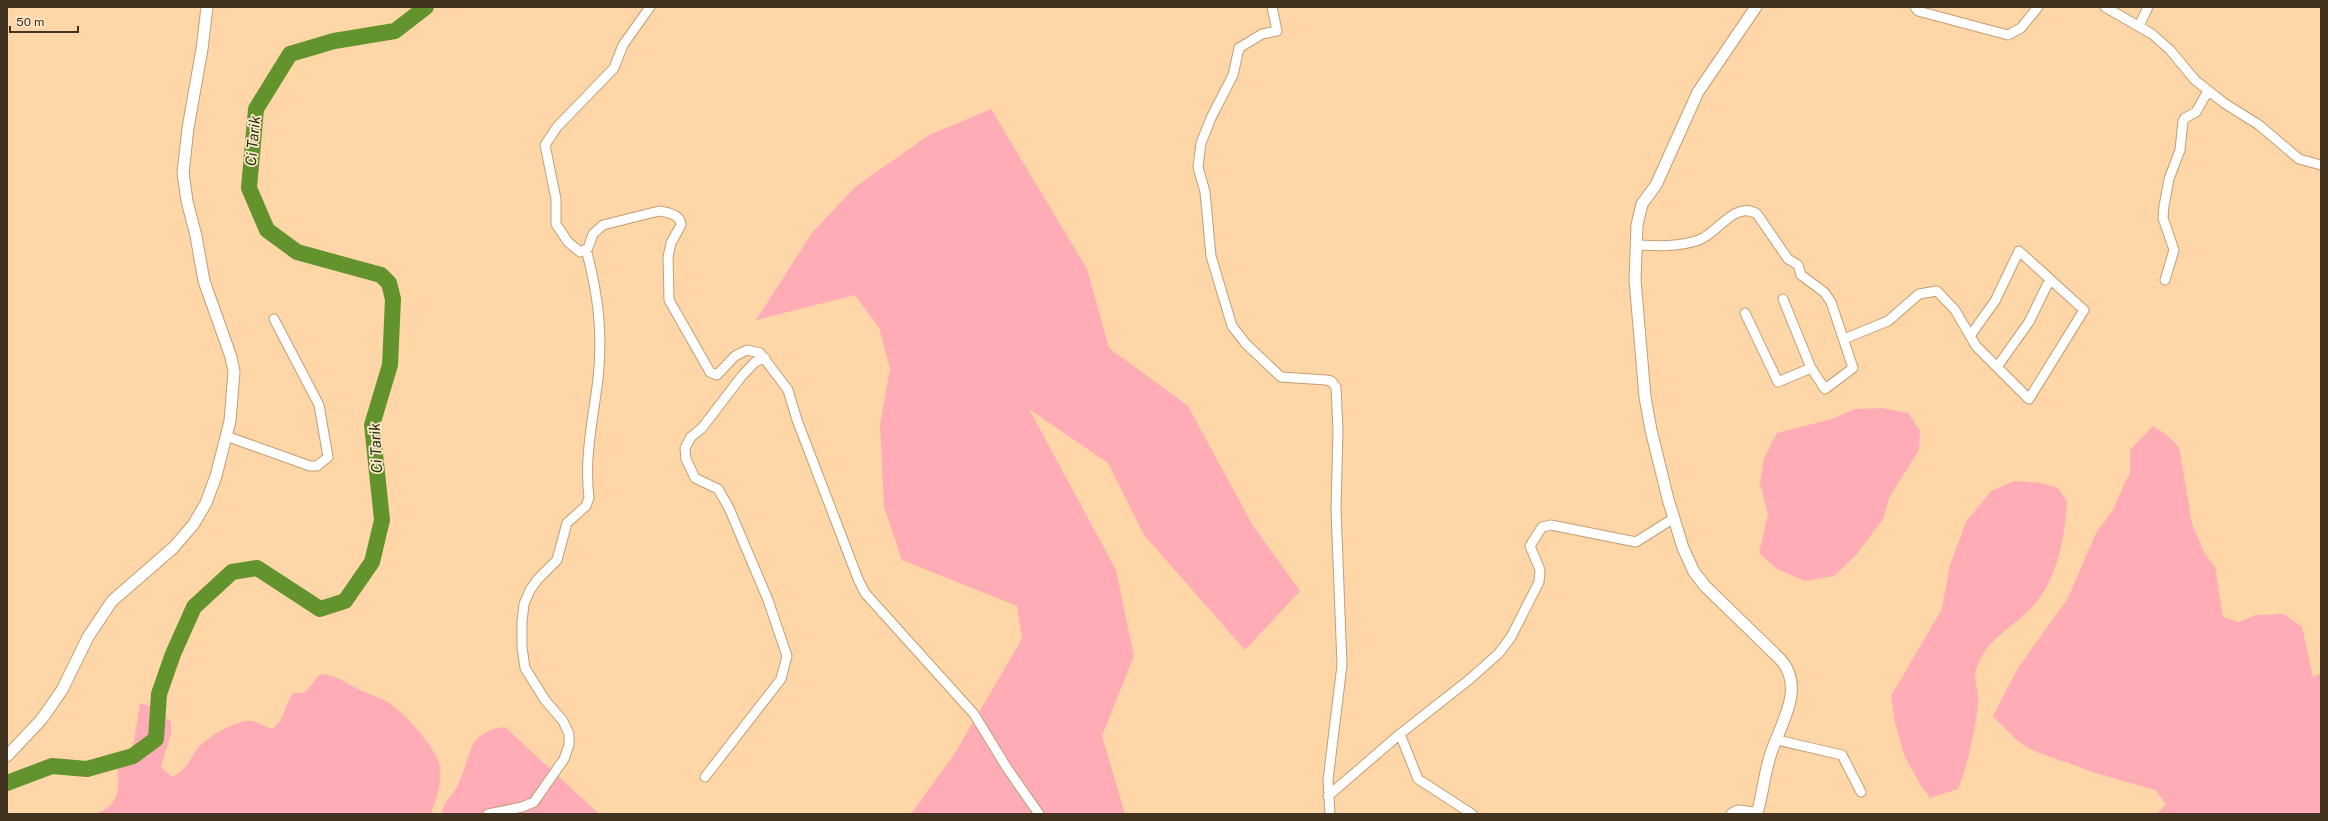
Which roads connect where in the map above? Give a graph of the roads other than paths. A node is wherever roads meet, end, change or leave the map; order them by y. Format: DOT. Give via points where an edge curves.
graph roads {
  1 [pos="207,7"];
  2 [pos="650,7"];
  3 [pos="1272,7"];
  4 [pos="1756,7"];
  5 [pos="1915,7"];
  6 [pos="2038,7"];
  7 [pos="2105,7"];
  8 [pos="2148,7"];
  9 [pos="2139,26"];
  10 [pos="2208,91"];
  11 [pos="2321,165"];
  12 [pos="1638,246"];
  13 [pos="586,249"];
  14 [pos="2050,279"];
  15 [pos="2165,280"];
  16 [pos="1783,299"];
  17 [pos="1745,313"];
  18 [pos="274,319"];
  19 [pos="1970,336"];
  20 [pos="1844,339"];
  21 [pos="765,358"];
  22 [pos="1997,367"];
  23 [pos="1811,368"];
  24 [pos="226,436"];
  25 [pos="1674,518"];
  26 [pos="1400,734"];
  27 [pos="1777,740"];
  28 [pos="7,756"];
  29 [pos="705,777"];
  30 [pos="1861,792"];
  31 [pos="1328,796"];
  32 [pos="1758,812"];
  33 [pos="488,814"];
  34 [pos="1040,814"];
  35 [pos="1330,814"];
  36 [pos="1472,814"];
  37 [pos="1732,814"];
  1 -- 24 [label="street" via="183,173 204,281 232,357 234,391"];
  2 -- 13 [label="street" via="623,45 614,68 557,127 545,145 556,199 556,224 574,249 580,252"];
  3 -- 31 [label="street" via="1277,31 1262,34 1239,48 1233,75 1201,144 1198,167 1205,192 1211,256 1232,326 1246,344 1281,377 1326,380 1336,387 1336,509 1342,665"];
  4 -- 12 [label="street" via="1698,92 1656,185 1642,204"];
  5 -- 6 [label="street" via="1918,11 2008,35 2021,28"];
  7 -- 9 [label="street"];
  8 -- 9 [label="street"];
  9 -- 10 [label="street" via="2170,50 2195,80"];
  10 -- 11 [label="street" via="2260,125 2299,159"];
  10 -- 15 [label="street" via="2196,112 2183,122 2180,150 2166,194 2163,218 2174,250"];
  12 -- 20 [label="street" via="1678,246 1697,241 1740,212 1752,211 1761,219 1788,259 1798,266 1801,275 1824,292 1831,302"];
  12 -- 25 [label="street" via="1636,280 1646,397 1652,437"];
  13 -- 21 [label="street" via="593,234 603,225 659,211 675,216 682,224 671,243 668,257 669,300 710,372 712,375 717,374 744,351 756,351"];
  13 -- 33 [label="street" via="599,303 600,338 598,378 589,437 589,498 586,506 567,523 557,560 530,590 524,604 522,622 525,668 545,700 563,721 569,734 569,745 564,758 534,802"];
  14 -- 19 [label="street" via="2019,251 1995,301"];
  14 -- 22 [label="street" via="2029,322"];
  14 -- 22 [label="street" via="2084,310 2064,346 2029,399"];
  16 -- 23 [label="street"];
  17 -- 23 [label="street" via="1778,382"];
  18 -- 24 [label="street" via="319,405 328,457 317,466 310,466"];
  19 -- 20 [label="street" via="1955,310 1937,291 1919,294 1888,321"];
  19 -- 22 [label="street" via="1976,346"];
  20 -- 23 [label="street" via="1853,368 1825,388"];
  21 -- 29 [label="street" via="755,362 741,376 702,428 690,438 686,448 686,459 695,478 718,489 729,508 768,600 788,656 781,679"];
  21 -- 34 [label="street" via="790,393 797,420 865,593 974,714 1007,768"];
  24 -- 28 [label="street" via="206,503 193,525 173,548 112,601 88,636 62,690 41,720"];
  25 -- 26 [label="street" via="1636,542 1551,525 1542,527 1530,546 1540,570 1538,582 1507,643 1470,679"];
  25 -- 27 [label="street" via="1694,572 1789,671 1790,701"];
  26 -- 31 [label="street"];
  26 -- 36 [label="street" via="1418,779"];
  27 -- 30 [label="street" via="1842,755"];
  27 -- 32 [label="street" via="1767,766"];
  31 -- 35 [label="street"];
  32 -- 37 [label="street"];
}
